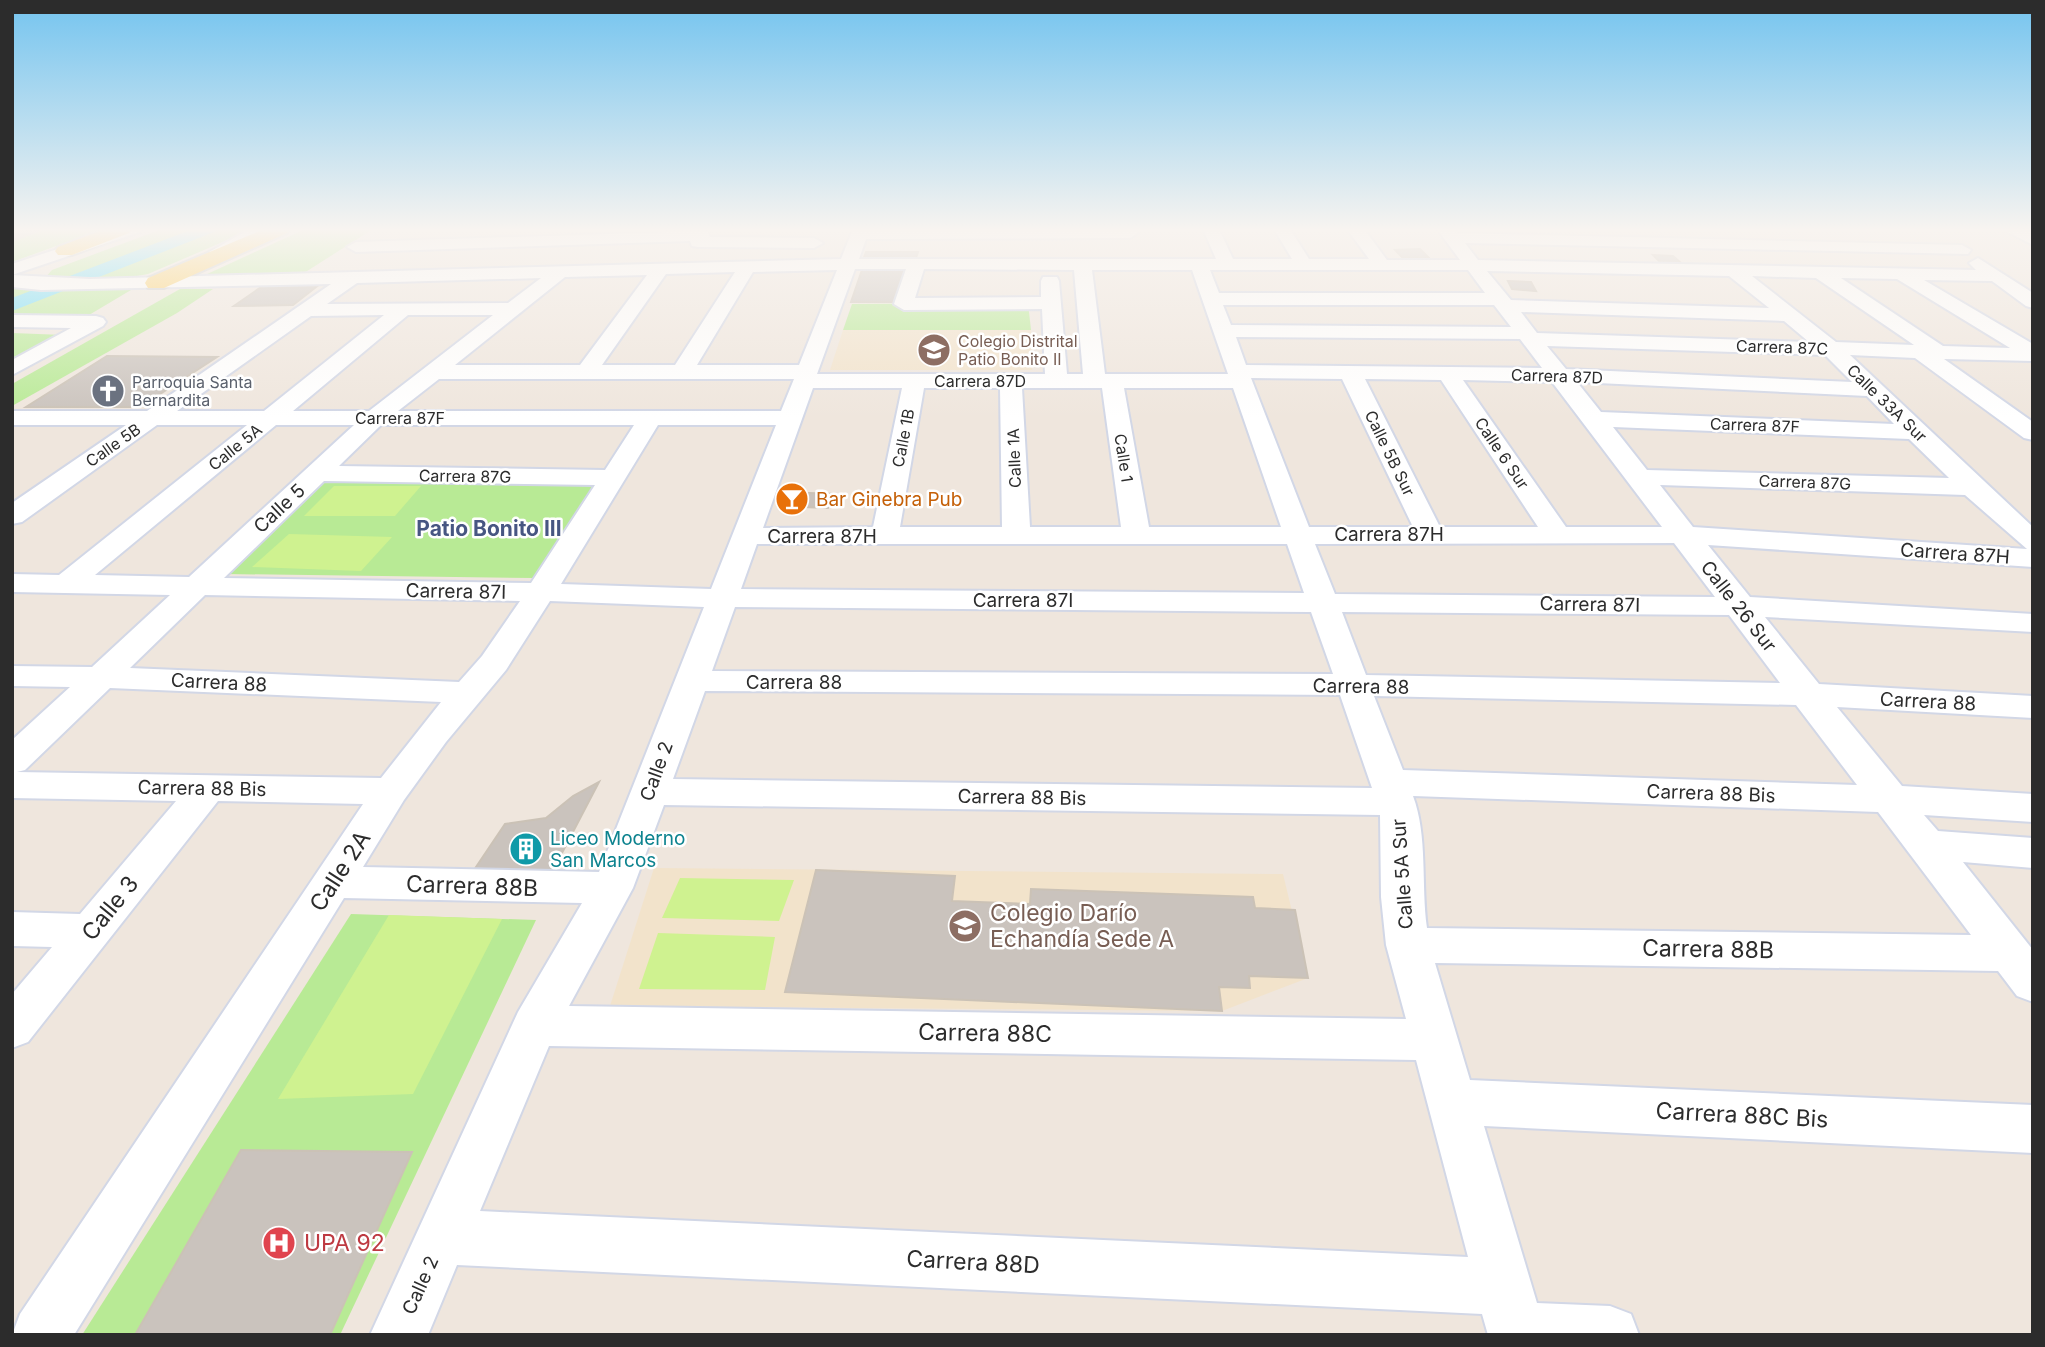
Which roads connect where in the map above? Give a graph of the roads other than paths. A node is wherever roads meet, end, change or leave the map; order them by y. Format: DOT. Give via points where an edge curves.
graph roads {
  1 [pos="332,292"];
  2 [pos="535,292"];
  3 [pos="644,292"];
  4 [pos="732,292"];
  5 [pos="832,292"];
  6 [pos="908,292"];
  7 [pos="1050,292"];
  8 [pos="1088,292"];
  9 [pos="1216,292"];
  10 [pos="1494,292"];
  11 [pos="1754,292"];
  12 [pos="1847,292"];
  13 [pos="1929,292"];
  14 [pos="1051,303"];
  15 [pos="1503,303"];
  16 [pos="513,309"];
  17 [pos="306,310"];
  18 [pos="403,310"];
  19 [pos="1218,315"];
  20 [pos="1788,315"];
  21 [pos="12,321"];
  22 [pos="1529,336"];
  23 [pos="1830,348"];
  24 [pos="1928,351"];
  25 [pos="2028,357"];
  26 [pos="12,369"];
  27 [pos="433,372"];
  28 [pos="1350,372"];
  29 [pos="681,373"];
  30 [pos="1447,373"];
  31 [pos="585,374"];
  32 [pos="1559,375"];
  33 [pos="1240,376"];
  34 [pos="804,377"];
  35 [pos="914,381"];
  36 [pos="1011,381"];
  37 [pos="1056,381"];
  38 [pos="1104,381"];
  39 [pos="1875,390"];
  40 [pos="651,417"];
  41 [pos="12,418"];
  42 [pos="44,418"];
  43 [pos="152,418"];
  44 [pos="271,418"];
  45 [pos="375,418"];
  46 [pos="789,418"];
  47 [pos="1593,419"];
  48 [pos="1917,432"];
  49 [pos="2033,433"];
  50 [pos="12,438"];
  51 [pos="317,473"];
  52 [pos="1639,477"];
  53 [pos="612,478"];
  54 [pos="1980,495"];
  55 [pos="2033,505"];
  56 [pos="12,516"];
  57 [pos="1556,533"];
  58 [pos="1298,534"];
  59 [pos="1430,534"];
  60 [pos="1016,535"];
  61 [pos="1136,535"];
  62 [pos="1683,535"];
  63 [pos="745,536"];
  64 [pos="885,536"];
  65 [pos="2033,542"];
  66 [pos="2033,558"];
  67 [pos="12,583"];
  68 [pos="66,584"];
  69 [pos="197,586"];
  70 [pos="541,592"];
  71 [pos="721,598"];
  72 [pos="1323,601"];
  73 [pos="1739,606"];
  74 [pos="2033,623"];
  75 [pos="12,676"];
  76 [pos="101,677"];
  77 [pos="690,681"];
  78 [pos="1353,685"];
  79 [pos="468,693"];
  80 [pos="1807,694"];
  81 [pos="2033,707"];
  82 [pos="12,761"];
  83 [pos="12,785"];
  84 [pos="208,788"];
  85 [pos="391,791"];
  86 [pos="648,792"];
  87 [pos="1392,792"];
  88 [pos="1889,799"];
  89 [pos="2033,808"];
  90 [pos="1925,845"];
  91 [pos="2033,853"];
  92 [pos="332,882"];
  93 [pos="612,888"];
  94 [pos="12,929"];
  95 [pos="92,930"];
  96 [pos="1408,945"];
  97 [pos="2021,968"];
  98 [pos="534,1026"];
  99 [pos="12,1028"];
  100 [pos="1435,1040"];
  101 [pos="1452,1101"];
  102 [pos="2033,1129"];
  103 [pos="442,1237"];
  104 [pos="1512,1318"];
  105 [pos="41,1335"];
  106 [pos="398,1335"];
  107 [pos="1610,1335"];
  1 -- 17 [label="street, Calle 5B"];
  2 -- 16 [label="street, Calle 5"];
  3 -- 31 [label="street"];
  4 -- 29 [label="street"];
  5 -- 34 [label="street, Calle 2"];
  6 -- 14 [label="street" via="904,304"];
  7 -- 14 [label="street"];
  8 -- 38 [label="street, Calle 1"];
  9 -- 19 [label="street, Calle 5A Sur"];
  10 -- 15 [label="street, Calle 26 Sur"];
  11 -- 20 [label="street, Calle 33A Sur"];
  12 -- 24 [label="street"];
  13 -- 25 [label="street"];
  14 -- 37 [label="street"];
  15 -- 19 [label="street"];
  15 -- 20 [label="street"];
  15 -- 22 [label="street, Calle 26 Sur"];
  16 -- 18 [label="street"];
  16 -- 27 [label="street, Calle 5"];
  17 -- 18 [label="street"];
  17 -- 43 [label="street, Calle 5B"];
  18 -- 44 [label="street, Calle 5A"];
  19 -- 22 [label="street, Carrera 87C"];
  19 -- 33 [label="street, Calle 5A Sur"];
  20 -- 23 [label="street, Calle 33A Sur"];
  21 -- 26 [label="street" via="96,322"];
  22 -- 23 [label="street, Carrera 87C"];
  22 -- 32 [label="street, Calle 26 Sur"];
  23 -- 24 [label="street, Carrera 87C"];
  23 -- 39 [label="street, Calle 33A Sur"];
  24 -- 25 [label="street, Carrera 87C"];
  24 -- 49 [label="street"];
  27 -- 31 [label="street, Carrera 87D"];
  27 -- 45 [label="street, Calle 5"];
  28 -- 30 [label="street, Carrera 87D"];
  28 -- 33 [label="street, Carrera 87D"];
  28 -- 59 [label="street, Calle 5B Sur"];
  29 -- 31 [label="street, Carrera 87D"];
  29 -- 34 [label="street, Carrera 87D"];
  30 -- 32 [label="street, Carrera 87D"];
  30 -- 57 [label="street, Calle 6 Sur"];
  32 -- 39 [label="street, Carrera 87D"];
  32 -- 47 [label="street, Calle 26 Sur"];
  33 -- 38 [label="street, Carrera 87D"];
  33 -- 58 [label="street, Calle 5A Sur"];
  34 -- 35 [label="street, Carrera 87D"];
  34 -- 46 [label="street, Calle 2"];
  35 -- 36 [label="street, Carrera 87D"];
  35 -- 64 [label="street, Calle 1B"];
  36 -- 37 [label="street, Carrera 87D"];
  36 -- 60 [label="street, Calle 1A"];
  37 -- 38 [label="street, Carrera 87D"];
  38 -- 61 [label="street, Calle 1"];
  39 -- 48 [label="street, Calle 33A Sur"];
  40 -- 45 [label="street, Carrera 87F"];
  40 -- 46 [label="street, Carrera 87F"];
  40 -- 53 [label="street, Calle 2A"];
  41 -- 42 [label="street, Carrera 87F"];
  42 -- 43 [label="street, Carrera 87F"];
  42 -- 50 [label="street"];
  43 -- 44 [label="street, Carrera 87F"];
  43 -- 56 [label="street, Calle 5B"];
  44 -- 45 [label="street, Carrera 87F"];
  44 -- 68 [label="street, Calle 5A"];
  45 -- 51 [label="street, Calle 5"];
  46 -- 63 [label="street, Calle 2"];
  47 -- 48 [label="street, Carrera 87F"];
  47 -- 52 [label="street, Calle 26 Sur"];
  48 -- 54 [label="street, Calle 33A Sur"];
  51 -- 53 [label="street, Carrera 87G"];
  51 -- 69 [label="street, Calle 5"];
  52 -- 54 [label="street, Carrera 87G"];
  52 -- 62 [label="street, Calle 26 Sur"];
  53 -- 70 [label="street, Calle 2A"];
  54 -- 55 [label="street, Carrera 87G"];
  54 -- 65 [label="street, Calle 33A Sur"];
  57 -- 59 [label="street, Carrera 87H"];
  57 -- 62 [label="street, Carrera 87H"];
  58 -- 59 [label="street, Carrera 87H"];
  58 -- 61 [label="street, Carrera 87H"];
  58 -- 72 [label="street, Calle 5A Sur"];
  60 -- 61 [label="street, Carrera 87H"];
  60 -- 64 [label="street, Carrera 87H"];
  62 -- 66 [label="street, Carrera 87H"];
  62 -- 73 [label="street, Calle 26 Sur"];
  63 -- 64 [label="street, Carrera 87H"];
  63 -- 71 [label="street, Calle 2"];
  67 -- 68 [label="street, Carrera 87I"];
  68 -- 69 [label="street, Carrera 87I"];
  69 -- 70 [label="street, Carrera 87I"];
  69 -- 76 [label="street, Calle 5"];
  70 -- 71 [label="street, Carrera 87I"];
  70 -- 79 [label="street, Calle 2A"];
  71 -- 72 [label="street, Carrera 87I"];
  71 -- 77 [label="street, Calle 2"];
  72 -- 73 [label="street, Carrera 87I"];
  72 -- 78 [label="street, Calle 5A Sur"];
  73 -- 74 [label="street, Carrera 87I"];
  73 -- 80 [label="street, Calle 26 Sur"];
  75 -- 76 [label="street, Carrera 88"];
  76 -- 79 [label="street, Carrera 88"];
  76 -- 82 [label="street, Calle 5"];
  77 -- 78 [label="street, Carrera 88"];
  77 -- 86 [label="street, Calle 2"];
  78 -- 80 [label="street, Carrera 88"];
  78 -- 87 [label="street, Calle 5A Sur"];
  79 -- 85 [label="street, Calle 2A"];
  80 -- 81 [label="street, Carrera 88"];
  80 -- 88 [label="street, Calle 26 Sur"];
  83 -- 84 [label="street, Carrera 88 Bis"];
  84 -- 85 [label="street, Carrera 88 Bis"];
  84 -- 95 [label="street, Calle 3"];
  85 -- 92 [label="street, Calle 2A"];
  86 -- 87 [label="street, Carrera 88 Bis"];
  86 -- 93 [label="street, Calle 2"];
  87 -- 88 [label="street, Carrera 88 Bis"];
  87 -- 96 [label="street, Calle 5A Sur" via="1401,823"];
  88 -- 89 [label="street, Carrera 88 Bis"];
  88 -- 90 [label="street, Calle 26 Sur"];
  90 -- 91 [label="street"];
  90 -- 97 [label="street, Calle 26 Sur"];
  92 -- 93 [label="street, Carrera 88B"];
  92 -- 105 [label="street, Calle 2A"];
  93 -- 98 [label="street, Calle 2"];
  94 -- 95 [label="street"];
  95 -- 99 [label="street, Calle 3"];
  96 -- 97 [label="street, Carrera 88B"];
  96 -- 100 [label="street, Calle 5A Sur"];
  98 -- 100 [label="street, Carrera 88C"];
  98 -- 103 [label="street, Calle 2"];
  100 -- 101 [label="street, Calle 5A Sur"];
  101 -- 102 [label="street, Carrera 88C Bis"];
  101 -- 104 [label="street, Calle 5A Sur"];
  103 -- 104 [label="street, Carrera 88D"];
  103 -- 106 [label="street, Calle 2"];
  104 -- 107 [label="street, Carrera 88D"];
}
